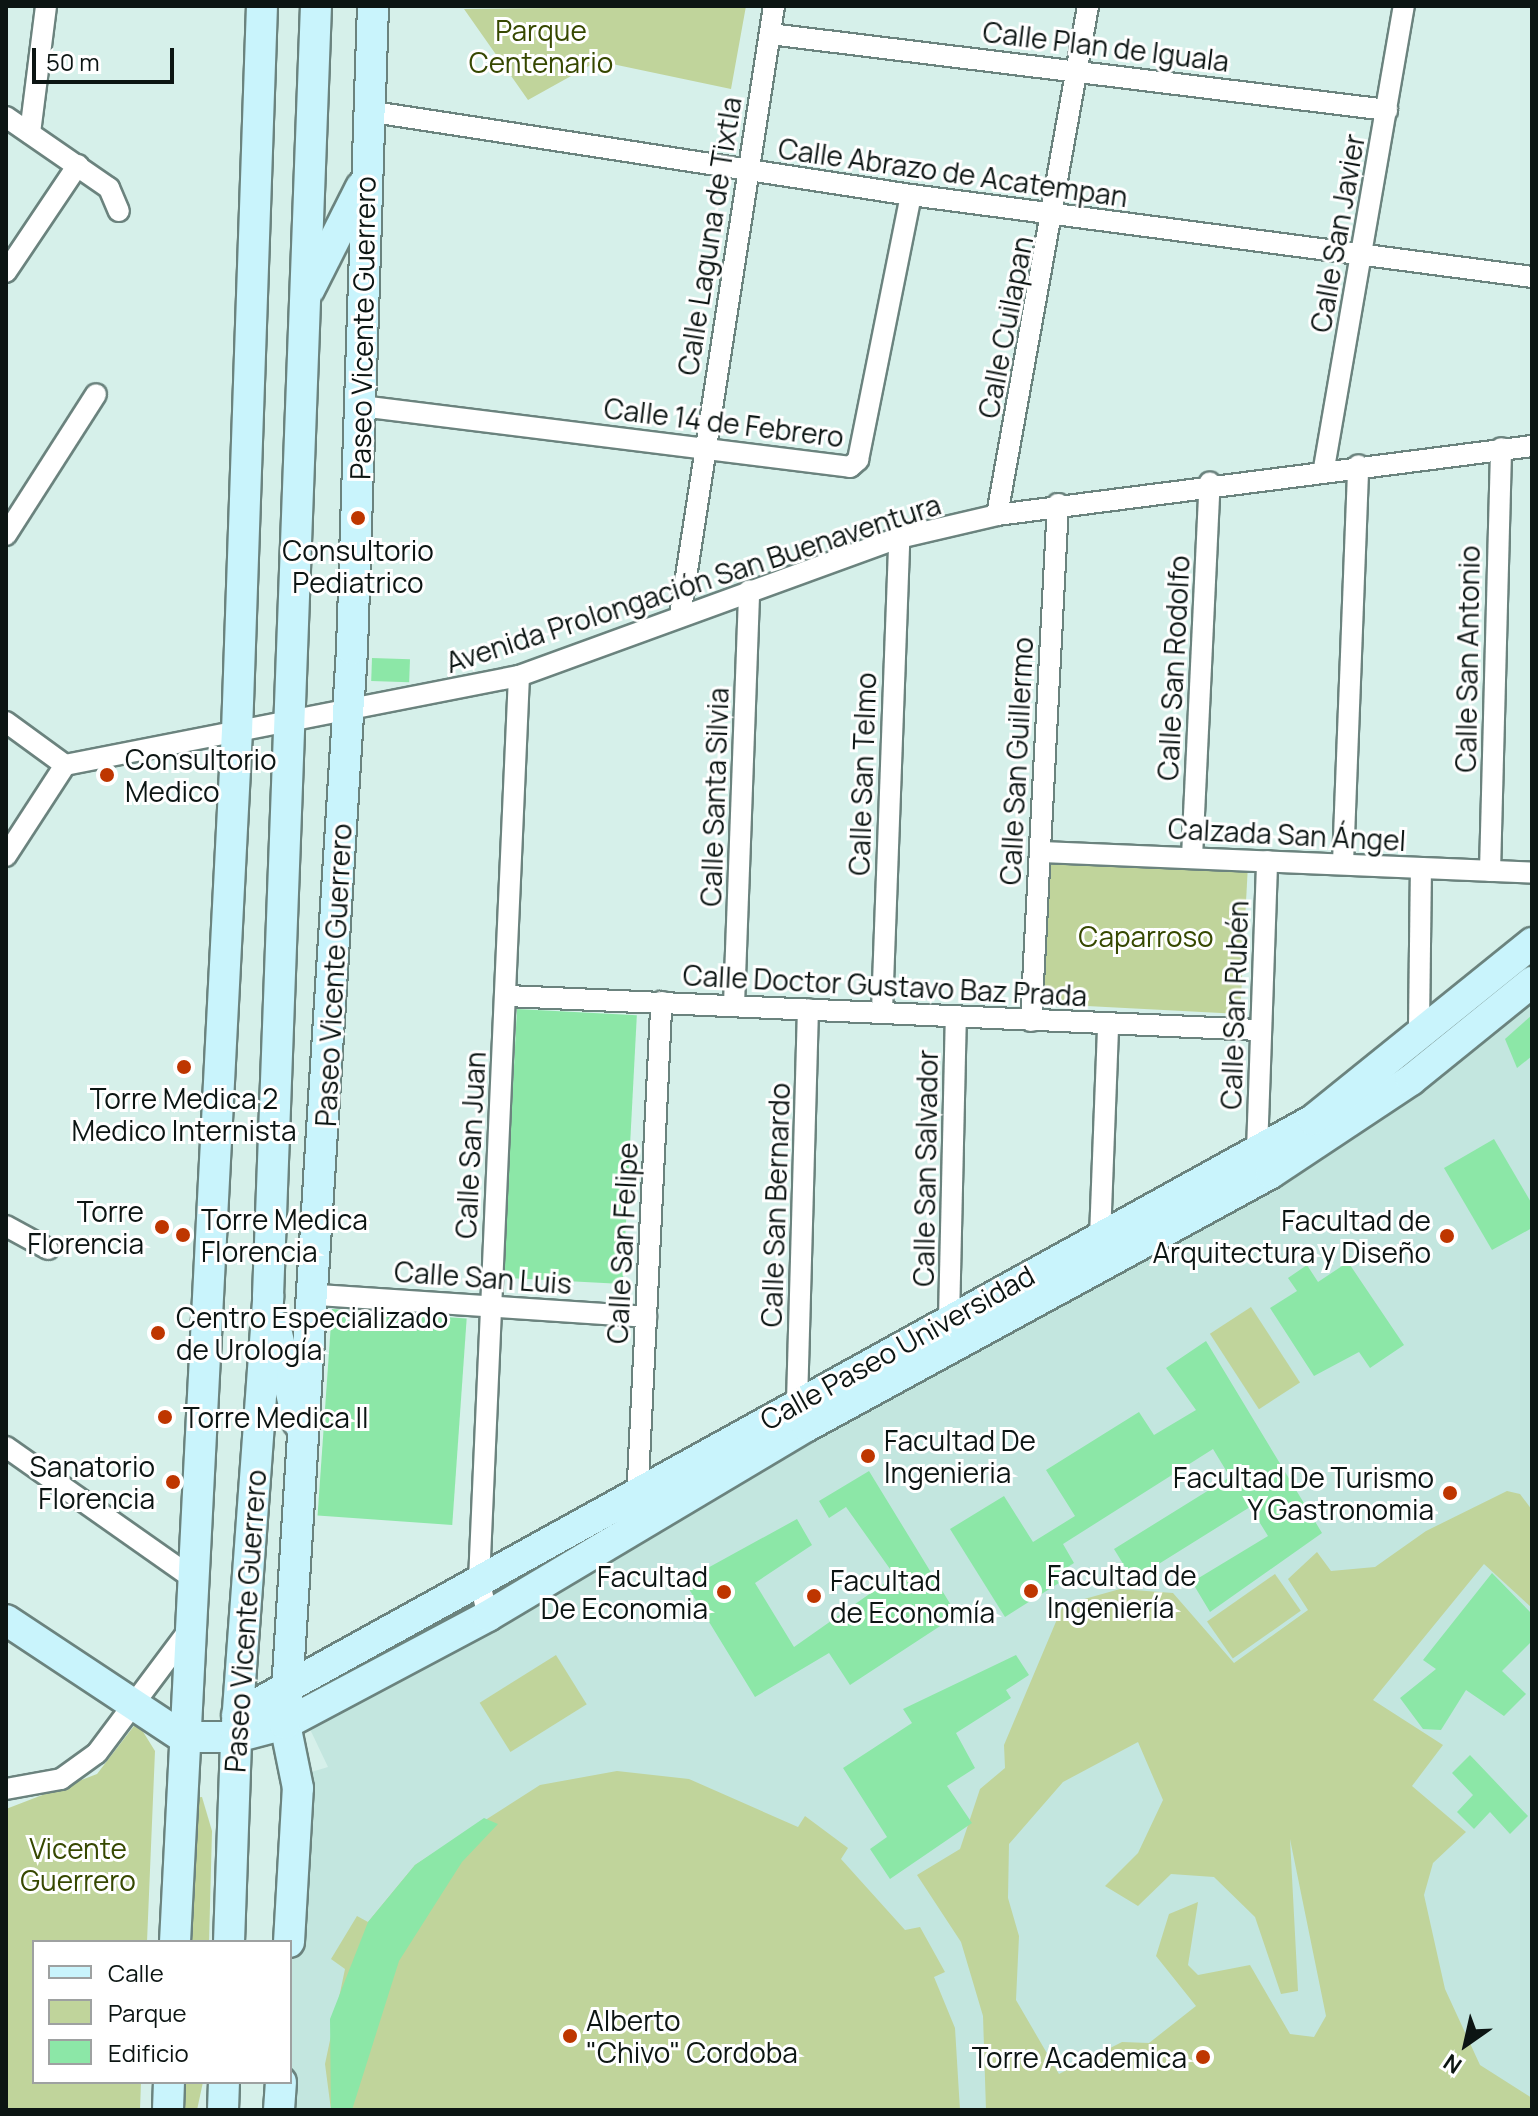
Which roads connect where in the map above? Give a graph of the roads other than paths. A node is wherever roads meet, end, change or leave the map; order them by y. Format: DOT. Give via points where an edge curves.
graph roads {
  1 [pos="46,6"];
  2 [pos="262,6"];
  3 [pos="316,6"];
  4 [pos="373,6"];
  5 [pos="774,6"];
  6 [pos="1088,6"];
  7 [pos="1404,6"];
  8 [pos="770,34"];
  9 [pos="1077,71"];
  10 [pos="1387,110"];
  11 [pos="367,111"];
  12 [pos="6,117"];
  13 [pos="30,133"];
  14 [pos="78,165"];
  15 [pos="744,172"];
  16 [pos="366,178"];
  17 [pos="911,195"];
  18 [pos="119,211"];
  19 [pos="1055,213"];
  20 [pos="1362,256"];
  21 [pos="6,272"];
  22 [pos="1532,277"];
  23 [pos="305,299"];
  24 [pos="96,394"];
  25 [pos="361,406"];
  26 [pos="1532,446"];
  27 [pos="1501,448"];
  28 [pos="706,451"];
  29 [pos="1358,465"];
  30 [pos="1324,468"];
  31 [pos="1210,482"];
  32 [pos="1058,504"];
  33 [pos="997,515"];
  34 [pos="6,535"];
  35 [pos="899,538"];
  36 [pos="749,590"];
  37 [pos="680,616"];
  38 [pos="519,676"];
  39 [pos="347,713"];
  40 [pos="6,722"];
  41 [pos="290,723"];
  42 [pos="237,732"];
  43 [pos="65,765"];
  44 [pos="1040,852"];
  45 [pos="6,856"];
  46 [pos="1192,857"];
  47 [pos="1267,861"];
  48 [pos="1343,863"];
  49 [pos="1421,868"];
  50 [pos="1490,871"];
  51 [pos="1532,873"];
  52 [pos="1532,943"];
  53 [pos="1532,982"];
  54 [pos="507,996"];
  55 [pos="661,1002"];
  56 [pos="734,1005"];
  57 [pos="808,1009"];
  58 [pos="882,1011"];
  59 [pos="956,1018"];
  60 [pos="1031,1021"];
  61 [pos="1108,1024"];
  62 [pos="1419,1027"];
  63 [pos="1260,1030"];
  64 [pos="1257,1151"];
  65 [pos="6,1226"];
  66 [pos="1100,1237"];
  67 [pos="48,1249"];
  68 [pos="317,1295"];
  69 [pos="268,1296"];
  70 [pos="488,1305"];
  71 [pos="646,1317"];
  72 [pos="949,1319"];
  73 [pos="802,1414"];
  74 [pos="6,1447"];
  75 [pos="304,1447"];
  76 [pos="641,1487"];
  77 [pos="658,1517"];
  78 [pos="191,1577"];
  79 [pos="479,1581"];
  80 [pos="488,1616"];
  81 [pos="6,1620"];
  82 [pos="189,1630"];
  83 [pos="291,1685"];
  84 [pos="132,1706"];
  85 [pos="285,1724"];
  86 [pos="236,1726"];
  87 [pos="183,1737"];
  88 [pos="6,1789"];
  89 [pos="175,1940"];
  90 [pos="229,1940"];
  91 [pos="289,1940"];
  92 [pos="169,2084"];
  93 [pos="224,2084"];
  94 [pos="281,2084"];
  95 [pos="168,2110"];
  96 [pos="223,2110"];
  97 [pos="279,2110"];
  1 -- 13 [label="street"];
  2 -- 42 [label="main road, Paseo Vicente Guerrero"];
  3 -- 23 [label="main road, Paseo Vicente Guerrero"];
  4 -- 11 [label="main road, Paseo Vicente Guerrero"];
  5 -- 8 [label="street, Calle Laguna de Tixtla"];
  6 -- 9 [label="street, Calle Cuilapan"];
  7 -- 10 [label="street, Calle San Javier"];
  8 -- 9 [label="street, Calle Plan de Iguala"];
  8 -- 15 [label="street, Calle Laguna de Tixtla"];
  9 -- 10 [label="street, Calle Plan de Iguala"];
  9 -- 19 [label="street, Calle Cuilapan"];
  10 -- 20 [label="street, Calle San Javier"];
  11 -- 15 [label="street, Calle Abrazo de Acatempan"];
  11 -- 16 [label="main road, Paseo Vicente Guerrero"];
  12 -- 13 [label="street"];
  13 -- 14 [label="street"];
  14 -- 18 [label="street" via="109,188"];
  14 -- 21 [label="street"];
  15 -- 17 [label="street, Calle Abrazo de Acatempan"];
  15 -- 28 [label="street, Calle Laguna de Tixtla"];
  16 -- 23 [label="main road"];
  16 -- 25 [label="main road, Paseo Vicente Guerrero"];
  17 -- 19 [label="street, Calle Abrazo de Acatempan"];
  17 -- 28 [label="street, Calle 14 de Febrero" via="856,464"];
  19 -- 20 [label="street, Calle Abrazo de Acatempan"];
  19 -- 33 [label="street, Calle Cuilapan"];
  20 -- 22 [label="street, Calle Abrazo de Acatempan"];
  20 -- 30 [label="street, Calle San Javier"];
  23 -- 41 [label="main road, Paseo Vicente Guerrero"];
  24 -- 34 [label="street"];
  25 -- 28 [label="street, Calle 14 de Febrero"];
  25 -- 39 [label="main road, Paseo Vicente Guerrero"];
  26 -- 27 [label="street, Avenida Prolongación San Buenaventura"];
  27 -- 29 [label="street, Avenida Prolongación San Buenaventura"];
  27 -- 50 [label="street, Calle San Antonio"];
  28 -- 37 [label="street, Calle Laguna de Tixtla"];
  29 -- 30 [label="street, Avenida Prolongación San Buenaventura"];
  29 -- 48 [label="street"];
  30 -- 31 [label="street, Avenida Prolongación San Buenaventura"];
  31 -- 32 [label="street, Avenida Prolongación San Buenaventura"];
  31 -- 46 [label="street, Calle San Rodolfo"];
  32 -- 33 [label="street, Avenida Prolongación San Buenaventura"];
  32 -- 44 [label="street, Calle San Guillermo"];
  33 -- 35 [label="street, Avenida Prolongación San Buenaventura"];
  35 -- 36 [label="street, Avenida Prolongación San Buenaventura"];
  35 -- 58 [label="street, Calle San Telmo"];
  36 -- 37 [label="street, Avenida Prolongación San Buenaventura"];
  36 -- 56 [label="street, Calle Santa Silvia"];
  37 -- 38 [label="street, Avenida Prolongación San Buenaventura"];
  38 -- 39 [label="street, Avenida Prolongación San Buenaventura"];
  38 -- 54 [label="street, Calle San Juan"];
  39 -- 41 [label="street, Avenida Prolongación San Buenaventura"];
  39 -- 68 [label="main road, Paseo Vicente Guerrero"];
  40 -- 43 [label="street"];
  41 -- 42 [label="street, Avenida Prolongación San Buenaventura"];
  41 -- 69 [label="main road, Paseo Vicente Guerrero"];
  42 -- 43 [label="street, Avenida Prolongación San Buenaventura"];
  42 -- 78 [label="main road, Paseo Vicente Guerrero"];
  43 -- 45 [label="street"];
  44 -- 46 [label="street, Calzada San Ángel"];
  44 -- 60 [label="street, Calle San Guillermo"];
  46 -- 47 [label="street, Calzada San Ángel"];
  47 -- 48 [label="street, Calzada San Ángel"];
  47 -- 63 [label="street, Calle San Rubén"];
  48 -- 49 [label="street, Calzada San Ángel"];
  49 -- 50 [label="street, Calzada San Ángel"];
  49 -- 62 [label="street"];
  50 -- 51 [label="street, Calzada San Ángel"];
  52 -- 64 [label="main road, Calle Paseo Universidad" via="1357,1090"];
  53 -- 73 [label="main road, Calle Paseo Universidad" via="1411,1080 1271,1173"];
  54 -- 55 [label="street, Calle Doctor Gustavo Baz Prada"];
  54 -- 70 [label="street, Calle San Juan"];
  55 -- 56 [label="street, Calle Doctor Gustavo Baz Prada"];
  55 -- 71 [label="street, Calle San Felipe"];
  56 -- 57 [label="street, Calle Doctor Gustavo Baz Prada"];
  57 -- 58 [label="street, Calle Doctor Gustavo Baz Prada"];
  57 -- 73 [label="street, Calle San Bernardo"];
  58 -- 59 [label="street, Calle Doctor Gustavo Baz Prada"];
  59 -- 60 [label="street, Calle Doctor Gustavo Baz Prada"];
  59 -- 72 [label="street, Calle San Salvador"];
  60 -- 61 [label="street, Calle Doctor Gustavo Baz Prada"];
  61 -- 63 [label="street, Calle Doctor Gustavo Baz Prada"];
  61 -- 66 [label="street"];
  63 -- 64 [label="street, Calle San Rubén"];
  64 -- 66 [label="main road, Calle Paseo Universidad"];
  65 -- 67 [label="street"];
  66 -- 72 [label="main road, Calle Paseo Universidad"];
  68 -- 70 [label="street, Calle San Luis"];
  68 -- 75 [label="main road, Paseo Vicente Guerrero"];
  69 -- 75 [label="main road"];
  69 -- 86 [label="main road, Paseo Vicente Guerrero"];
  70 -- 71 [label="street, Calle San Luis"];
  70 -- 79 [label="street, Calle San Juan"];
  71 -- 76 [label="street, Calle San Felipe"];
  72 -- 73 [label="main road, Calle Paseo Universidad"];
  73 -- 76 [label="main road, Calle Paseo Universidad"];
  73 -- 77 [label="main road, Calle Paseo Universidad"];
  74 -- 78 [label="street"];
  75 -- 83 [label="main road, Paseo Vicente Guerrero"];
  76 -- 77 [label="street"];
  76 -- 79 [label="main road, Calle Paseo Universidad"];
  77 -- 80 [label="main road, Calle Paseo Universidad"];
  78 -- 82 [label="main road, Paseo Vicente Guerrero"];
  79 -- 80 [label="street, Calle San Juan"];
  79 -- 83 [label="main road, Calle Paseo Universidad"];
  80 -- 85 [label="main road, Calle Paseo Universidad"];
  81 -- 84 [label="main road"];
  82 -- 84 [label="street"];
  82 -- 87 [label="main road, Paseo Vicente Guerrero"];
  83 -- 85 [label="main road, Paseo Vicente Guerrero"];
  83 -- 86 [label="main road, Calle Paseo Universidad"];
  84 -- 87 [label="main road"];
  84 -- 88 [label="street" via="75,1771"];
  85 -- 86 [label="main road, Calle Paseo Universidad"];
  85 -- 91 [label="main road, Paseo Vicente Guerrero" via="298,1788"];
  86 -- 87 [label="main road"];
  86 -- 90 [label="main road, Paseo Vicente Guerrero"];
  87 -- 89 [label="main road, Paseo Vicente Guerrero"];
  92 -- 95 [label="main road"];
  93 -- 96 [label="main road"];
  94 -- 97 [label="main road"];
}
